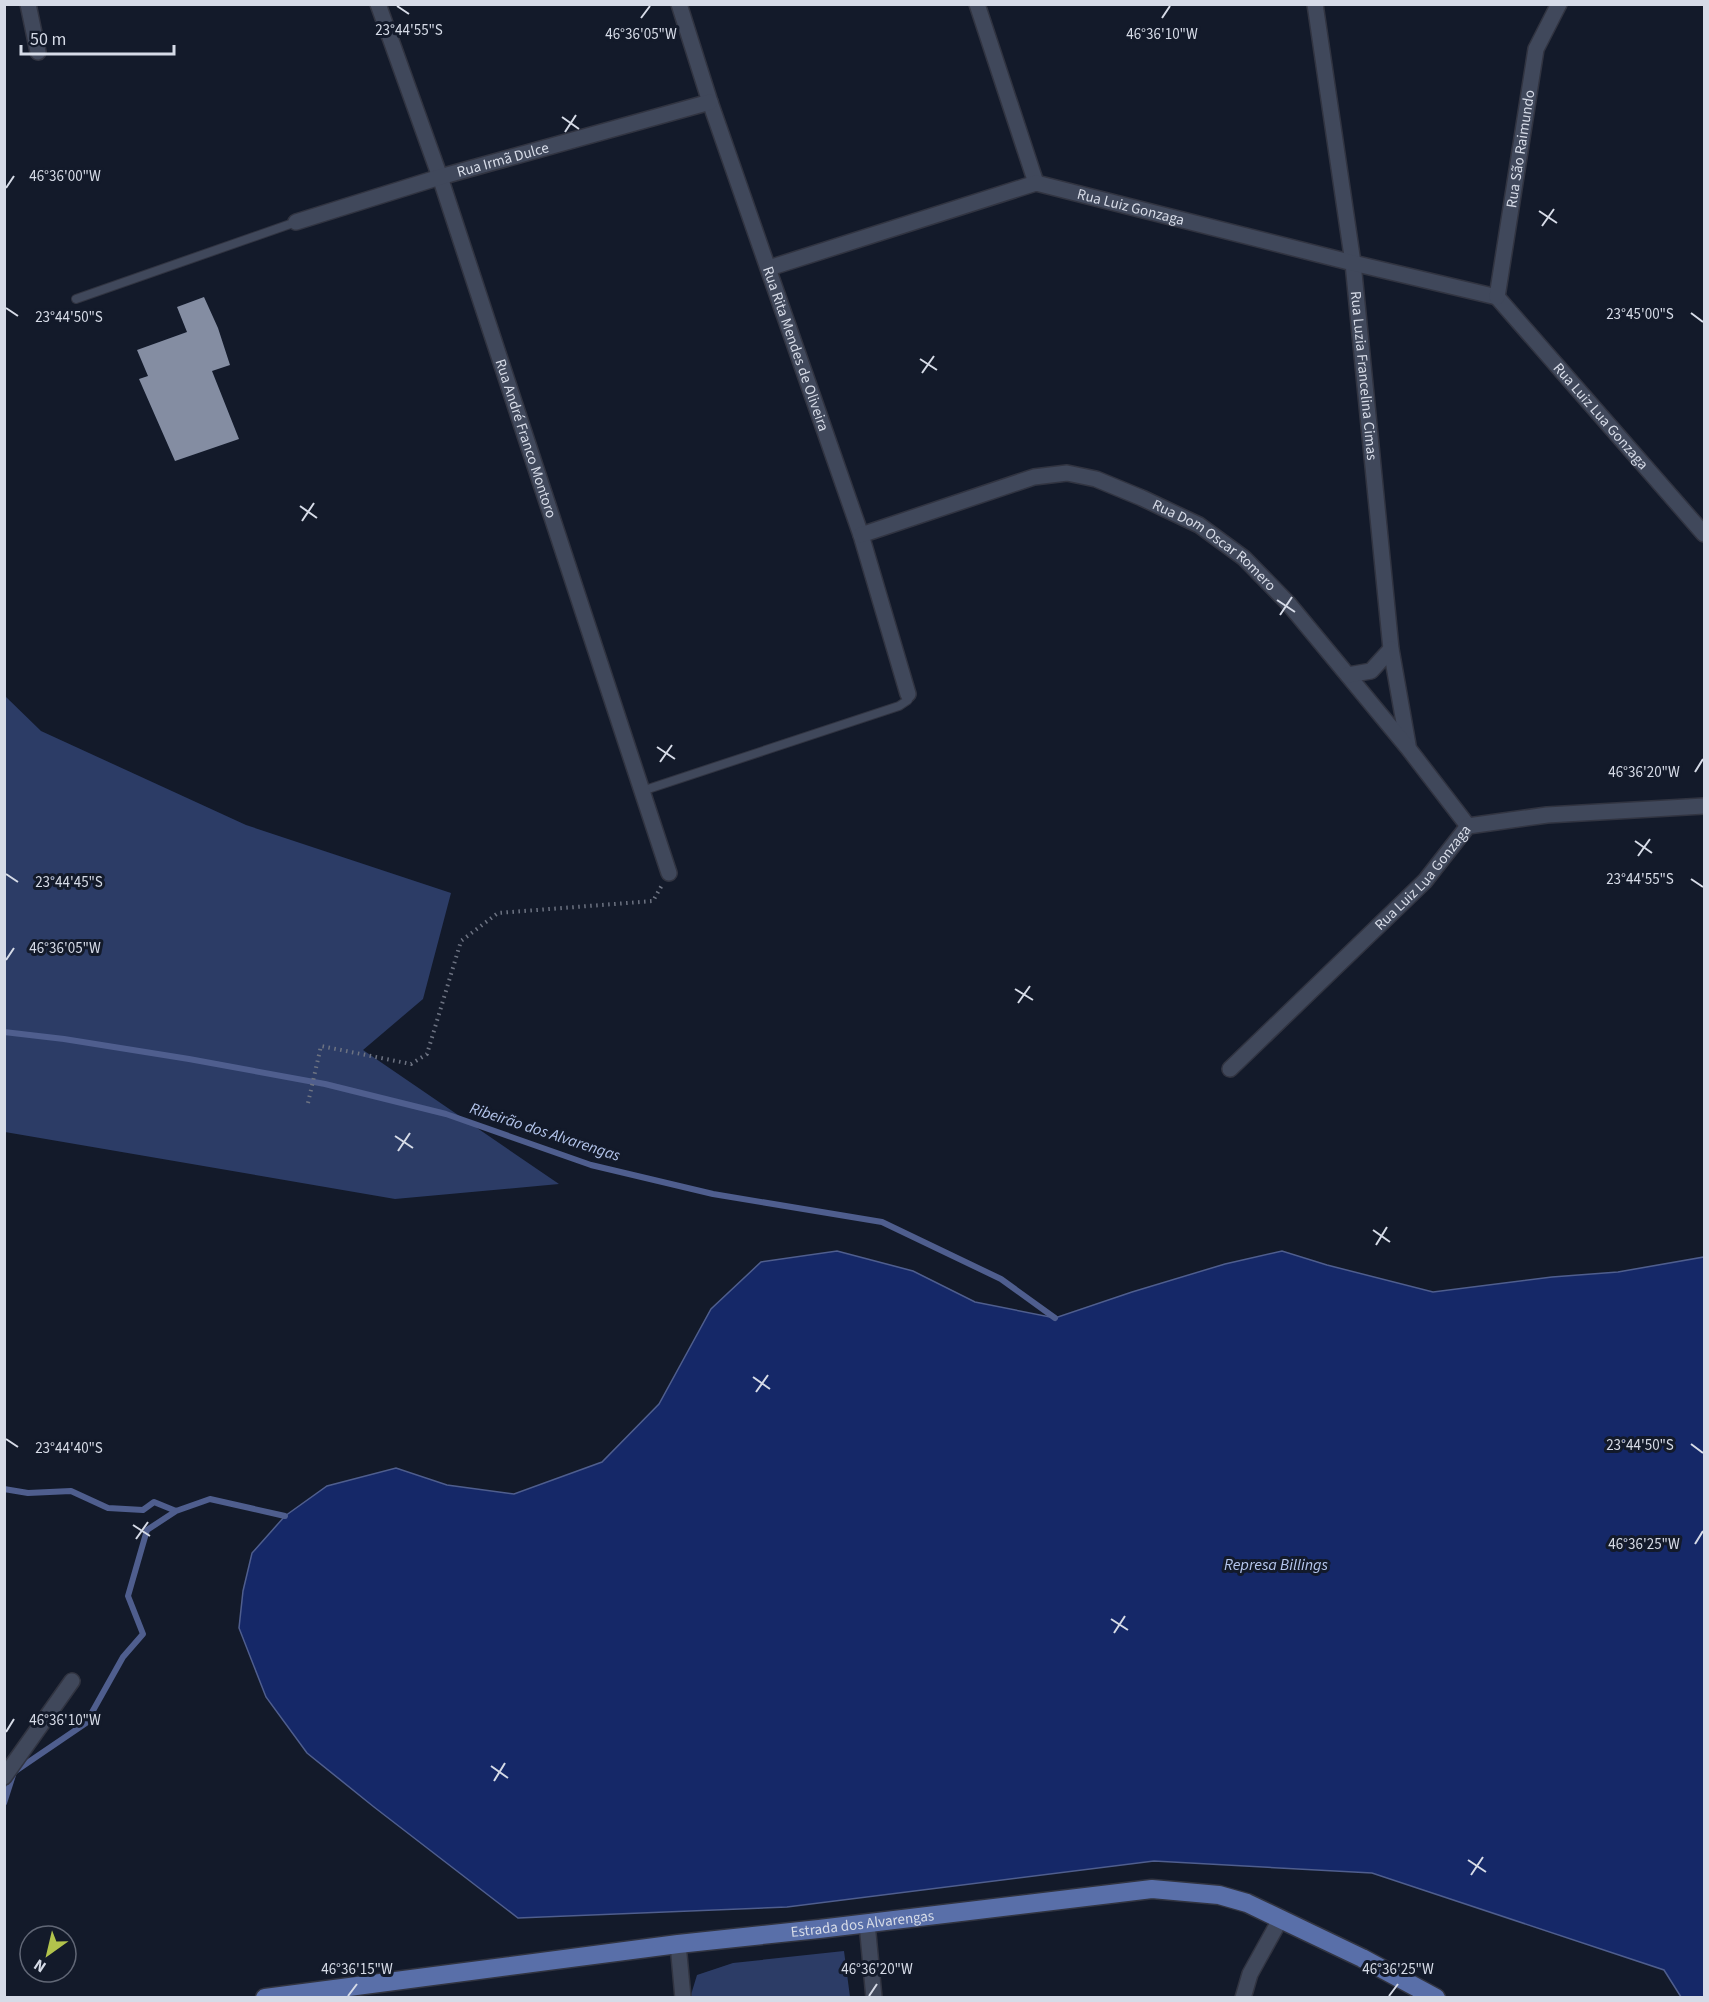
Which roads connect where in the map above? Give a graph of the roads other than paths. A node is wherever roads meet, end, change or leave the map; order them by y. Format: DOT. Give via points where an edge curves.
graph roads {
  1 [pos="28,4"];
  2 [pos="378,4"];
  3 [pos="679,4"];
  4 [pos="977,4"];
  5 [pos="1315,4"];
  6 [pos="1559,4"];
  7 [pos="38,52"];
  8 [pos="710,102"];
  9 [pos="440,177"];
  10 [pos="1036,183"];
  11 [pos="296,222"];
  12 [pos="1353,263"];
  13 [pos="769,268"];
  14 [pos="1497,297"];
  15 [pos="76,299"];
  16 [pos="1704,534"];
  17 [pos="861,535"];
  18 [pos="1390,649"];
  19 [pos="1348,675"];
  20 [pos="908,694"];
  21 [pos="1408,748"];
  22 [pos="642,791"];
  23 [pos="1704,806"];
  24 [pos="1468,826"];
  25 [pos="669,873"];
  26 [pos="1230,1069"];
  27 [pos="72,1681"];
  28 [pos="4,1777"];
  29 [pos="1281,1918"];
  30 [pos="867,1923"];
  31 [pos="678,1944"];
  32 [pos="265,1998"];
  33 [pos="683,1998"];
  34 [pos="874,1998"];
  35 [pos="1243,1998"];
  36 [pos="1436,1998"];
  1 -- 7 [label="street"];
  2 -- 9 [label="street, Rua André Franco Montoro"];
  3 -- 8 [label="street, Rua Rita Mendes de Oliveira"];
  4 -- 10 [label="street"];
  5 -- 12 [label="street, Rua Luzia Francelina Cimas"];
  6 -- 14 [label="street, Rua São Raimundo" via="1536,49"];
  8 -- 9 [label="street, Rua Irmã Dulce"];
  8 -- 13 [label="street, Rua Rita Mendes de Oliveira"];
  9 -- 11 [label="street, Rua Irmã Dulce"];
  9 -- 22 [label="street, Rua André Franco Montoro"];
  10 -- 12 [label="street, Rua Luiz Gonzaga"];
  10 -- 13 [label="street"];
  11 -- 15 [label="lane"];
  12 -- 14 [label="street, Rua Luiz Gonzaga"];
  12 -- 18 [label="street, Rua Luzia Francelina Cimas"];
  13 -- 17 [label="street, Rua Rita Mendes de Oliveira"];
  14 -- 16 [label="street, Rua Luiz Lua Gonzaga"];
  17 -- 19 [label="street, Rua Dom Oscar Romero" via="1034,477 1067,473 1096,479 1199,525 1244,558"];
  17 -- 20 [label="street, Rua Rita Mendes de Oliveira"];
  18 -- 19 [label="street" via="1371,671"];
  18 -- 21 [label="street, Rua Luzia Francelina Cimas"];
  19 -- 21 [label="street, Rua Dom Oscar Romero"];
  20 -- 22 [label="lane" via="908,700 899,706"];
  21 -- 24 [label="street, Rua Dom Oscar Romero"];
  22 -- 25 [label="street, Rua André Franco Montoro"];
  23 -- 24 [label="street, Rua Luiz Lua Gonzaga" via="1547,815"];
  24 -- 26 [label="street, Rua Luiz Lua Gonzaga" via="1425,881"];
  27 -- 28 [label="street"];
  29 -- 30 [label="main road, Estrada dos Alvarengas" via="1219,1895 1152,1889"];
  29 -- 35 [label="street" via="1250,1974"];
  29 -- 36 [label="main road, Estrada dos Alvarengas"];
  30 -- 31 [label="main road, Estrada dos Alvarengas"];
  30 -- 34 [label="street"];
  31 -- 32 [label="main road, Estrada dos Alvarengas"];
  31 -- 33 [label="street"];
}
